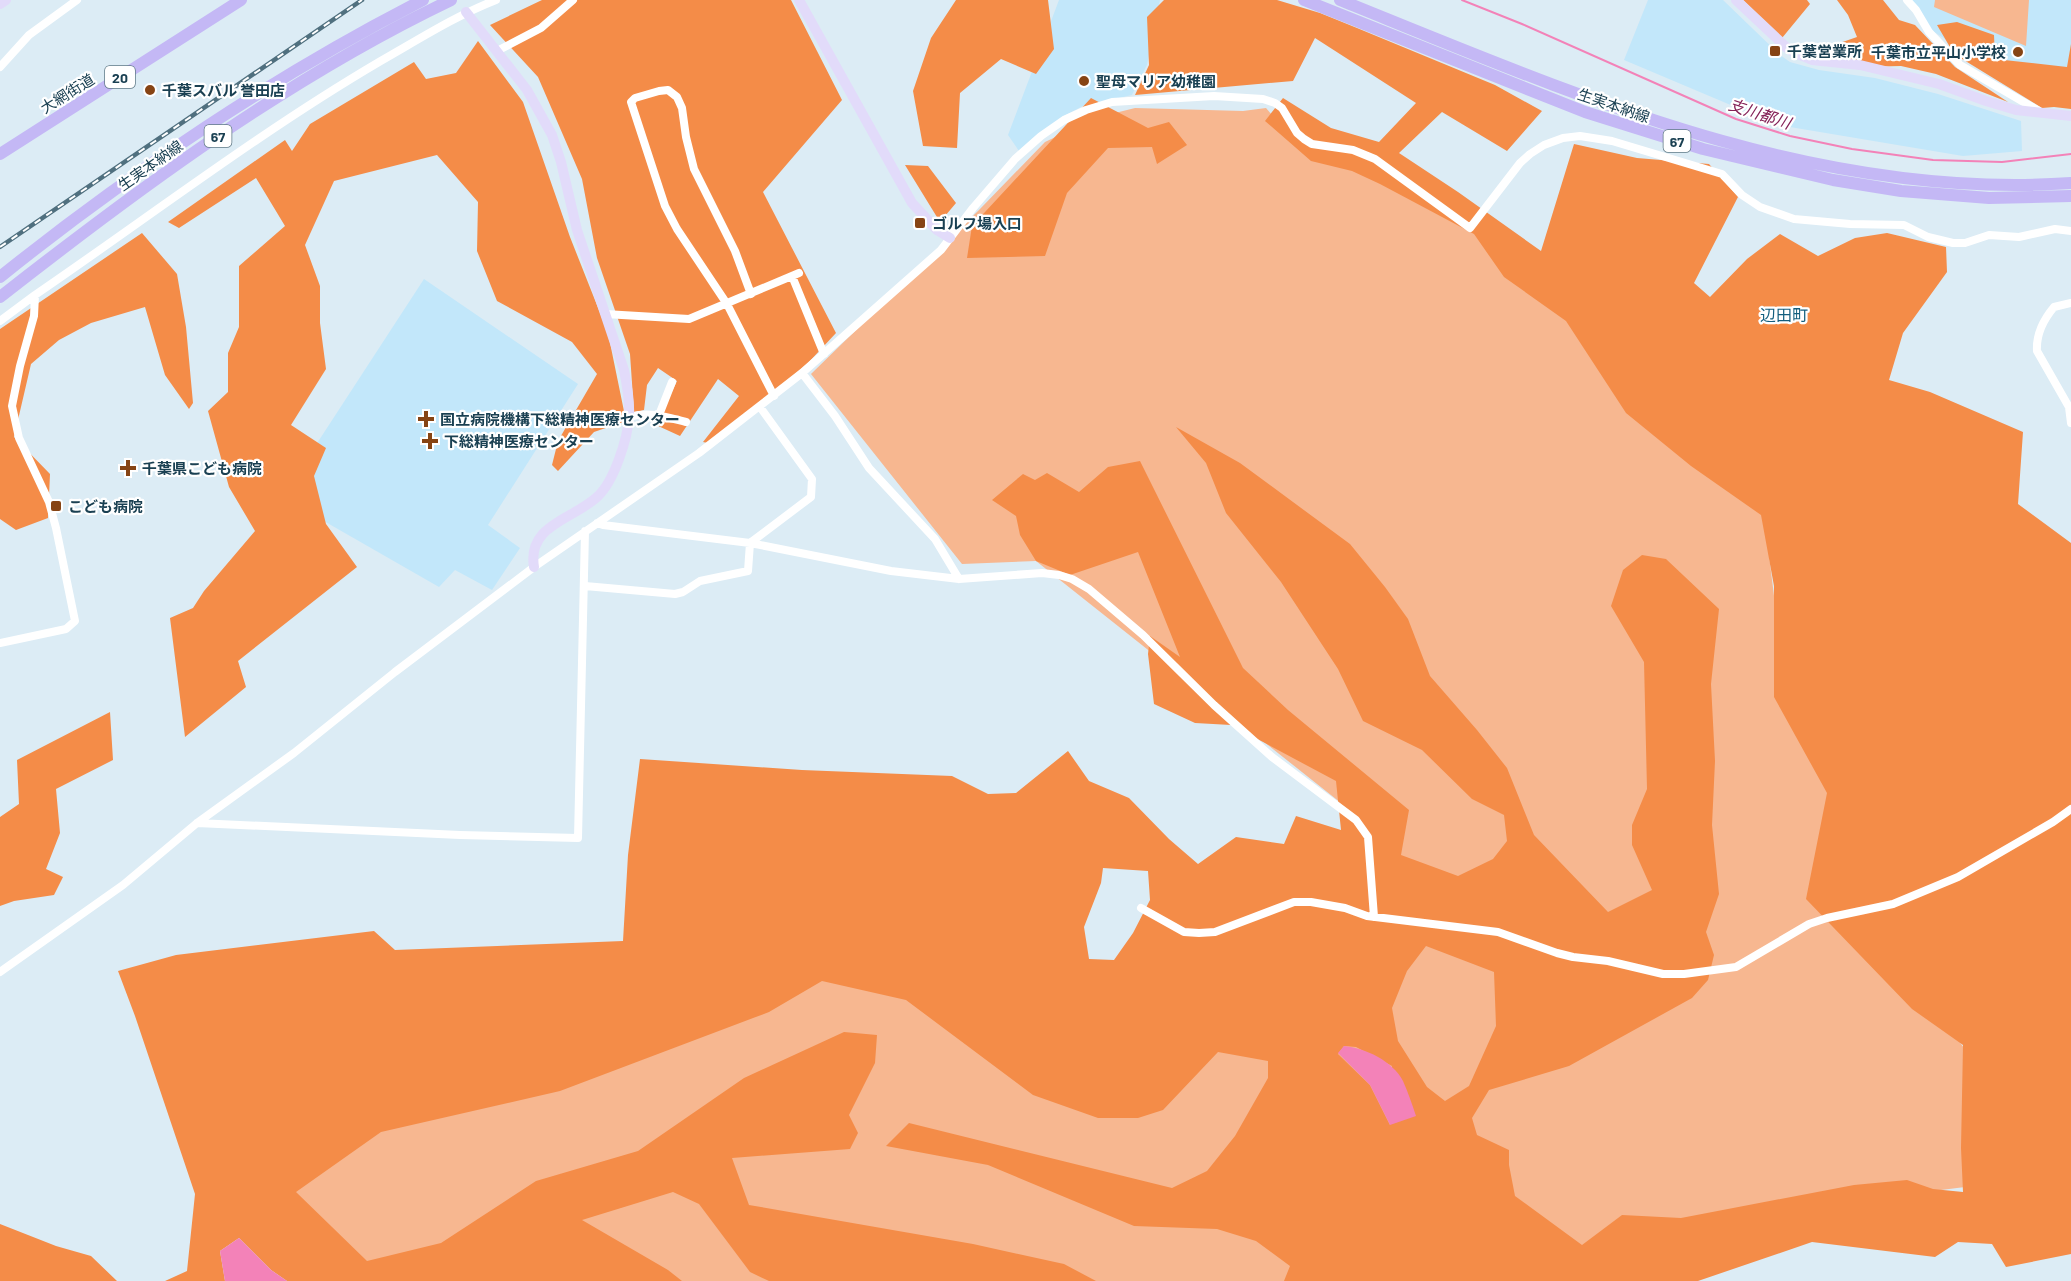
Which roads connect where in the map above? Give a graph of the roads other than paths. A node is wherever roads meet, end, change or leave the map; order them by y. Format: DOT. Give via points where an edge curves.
graph roads {
  1 [pos="6,0"];
  2 [pos="78,0"];
  3 [pos="242,0"];
  4 [pos="423,0"];
  5 [pos="451,0"];
  6 [pos="496,0"];
  7 [pos="573,0"];
  8 [pos="799,0"];
  9 [pos="1304,0"];
  10 [pos="1340,0"];
  11 [pos="1737,0"];
  12 [pos="1907,0"];
  13 [pos="0,4"];
  14 [pos="466,12"];
  15 [pos="496,51"];
  16 [pos="0,67"];
  17 [pos="2043,114"];
  18 [pos="2071,116"];
  19 [pos="0,154"];
  20 [pos="2071,183"];
  21 [pos="2071,196"];
  22 [pos="2071,231"];
  23 [pos="950,238"];
  24 [pos="0,277"];
  25 [pos="751,294"];
  26 [pos="35,295"];
  27 [pos="0,297"];
  28 [pos="2071,303"];
  29 [pos="727,304"];
  30 [pos="605,314"];
  31 [pos="0,321"];
  32 [pos="824,354"];
  33 [pos="802,373"];
  34 [pos="672,382"];
  35 [pos="774,396"];
  36 [pos="760,406"];
  37 [pos="659,415"];
  38 [pos="629,417"];
  39 [pos="686,422"];
  40 [pos="2071,423"];
  41 [pos="597,523"];
  42 [pos="585,531"];
  43 [pos="750,543"];
  44 [pos="534,567"];
  45 [pos="959,579"];
  46 [pos="585,586"];
  47 [pos="0,643"];
  48 [pos="2071,809"];
  49 [pos="197,823"];
  50 [pos="1141,908"];
  51 [pos="1374,916"];
  52 [pos="0,972"];
  1 -- 13 [label="street"];
  2 -- 16 [label="street" via="29,35"];
  3 -- 19 [label="main road, 大網街道 / 20"];
  4 -- 24 [label="main road, 生実本納線 / 67" via="226,114"];
  5 -- 27 [label="main road, 生実本納線 / 67" via="375,38 277,97 111,210"];
  6 -- 14 [label="street"];
  7 -- 15 [label="street" via="541,28"];
  8 -- 23 [label="street" via="912,203"];
  9 -- 21 [label="main road, 生実本納線 / 67" via="1585,112 1703,149 1833,180 1901,191 1989,198"];
  10 -- 20 [label="main road, 生実本納線 / 67" via="1588,98 1686,131 1842,168 1918,180 2017,186"];
  11 -- 17 [label="street" via="1787,48 1812,60 1860,65 1939,84 2016,110"];
  12 -- 17 [label="street" via="1929,32 1960,65"];
  14 -- 15 [label="street"];
  14 -- 26 [label="street" via="265,133"];
  15 -- 30 [label="street" via="527,90 552,135"];
  17 -- 18 [label="street"];
  22 -- 23 [label="street" via="1989,236 1953,243 1904,225 1794,219 1760,207 1722,174 1612,141 1580,136 1563,138 1530,154 1470,228 1375,159 1304,139 1275,103 1214,96 1112,102 1064,120 1016,159"];
  23 -- 32 [label="street"];
  25 -- 29 [label="street"];
  25 -- 29 [label="street" via="735,251 694,169 677,97 668,90 635,98 631,102 665,206"];
  25 -- 32 [label="street" via="795,274"];
  26 -- 31 [label="street"];
  26 -- 47 [label="street" via="34,316 12,406 19,438 51,511 75,621 66,629"];
  28 -- 40 [label="street" via="2054,307 2037,343 2037,351 2069,407"];
  29 -- 30 [label="street" via="689,319"];
  29 -- 35 [label="street"];
  30 -- 38 [label="street" via="624,370"];
  32 -- 33 [label="street"];
  33 -- 35 [label="street"];
  33 -- 45 [label="street" via="869,468 935,539"];
  34 -- 37 [label="street"];
  35 -- 36 [label="street"];
  36 -- 41 [label="street"];
  36 -- 43 [label="street" via="812,479 811,497"];
  37 -- 38 [label="street" via="642,413"];
  37 -- 39 [label="street"];
  38 -- 44 [label="street" via="610,479 598,496 559,520 536,542 532,554"];
  41 -- 42 [label="street"];
  41 -- 43 [label="street"];
  42 -- 44 [label="street"];
  42 -- 46 [label="street"];
  43 -- 45 [label="street" via="891,571"];
  43 -- 46 [label="street" via="747,571 700,581 683,592"];
  44 -- 49 [label="street"];
  45 -- 51 [label="street" via="1042,573 1065,577 1089,589 1272,758 1356,820 1368,837"];
  46 -- 49 [label="street" via="578,838"];
  48 -- 51 [label="street" via="1958,877 1893,904 1809,924 1736,967 1724,969 1663,974 1557,953 1498,932"];
  49 -- 52 [label="street" via="123,885"];
  50 -- 51 [label="street" via="1184,932 1199,933 1215,932 1294,902"];
}
